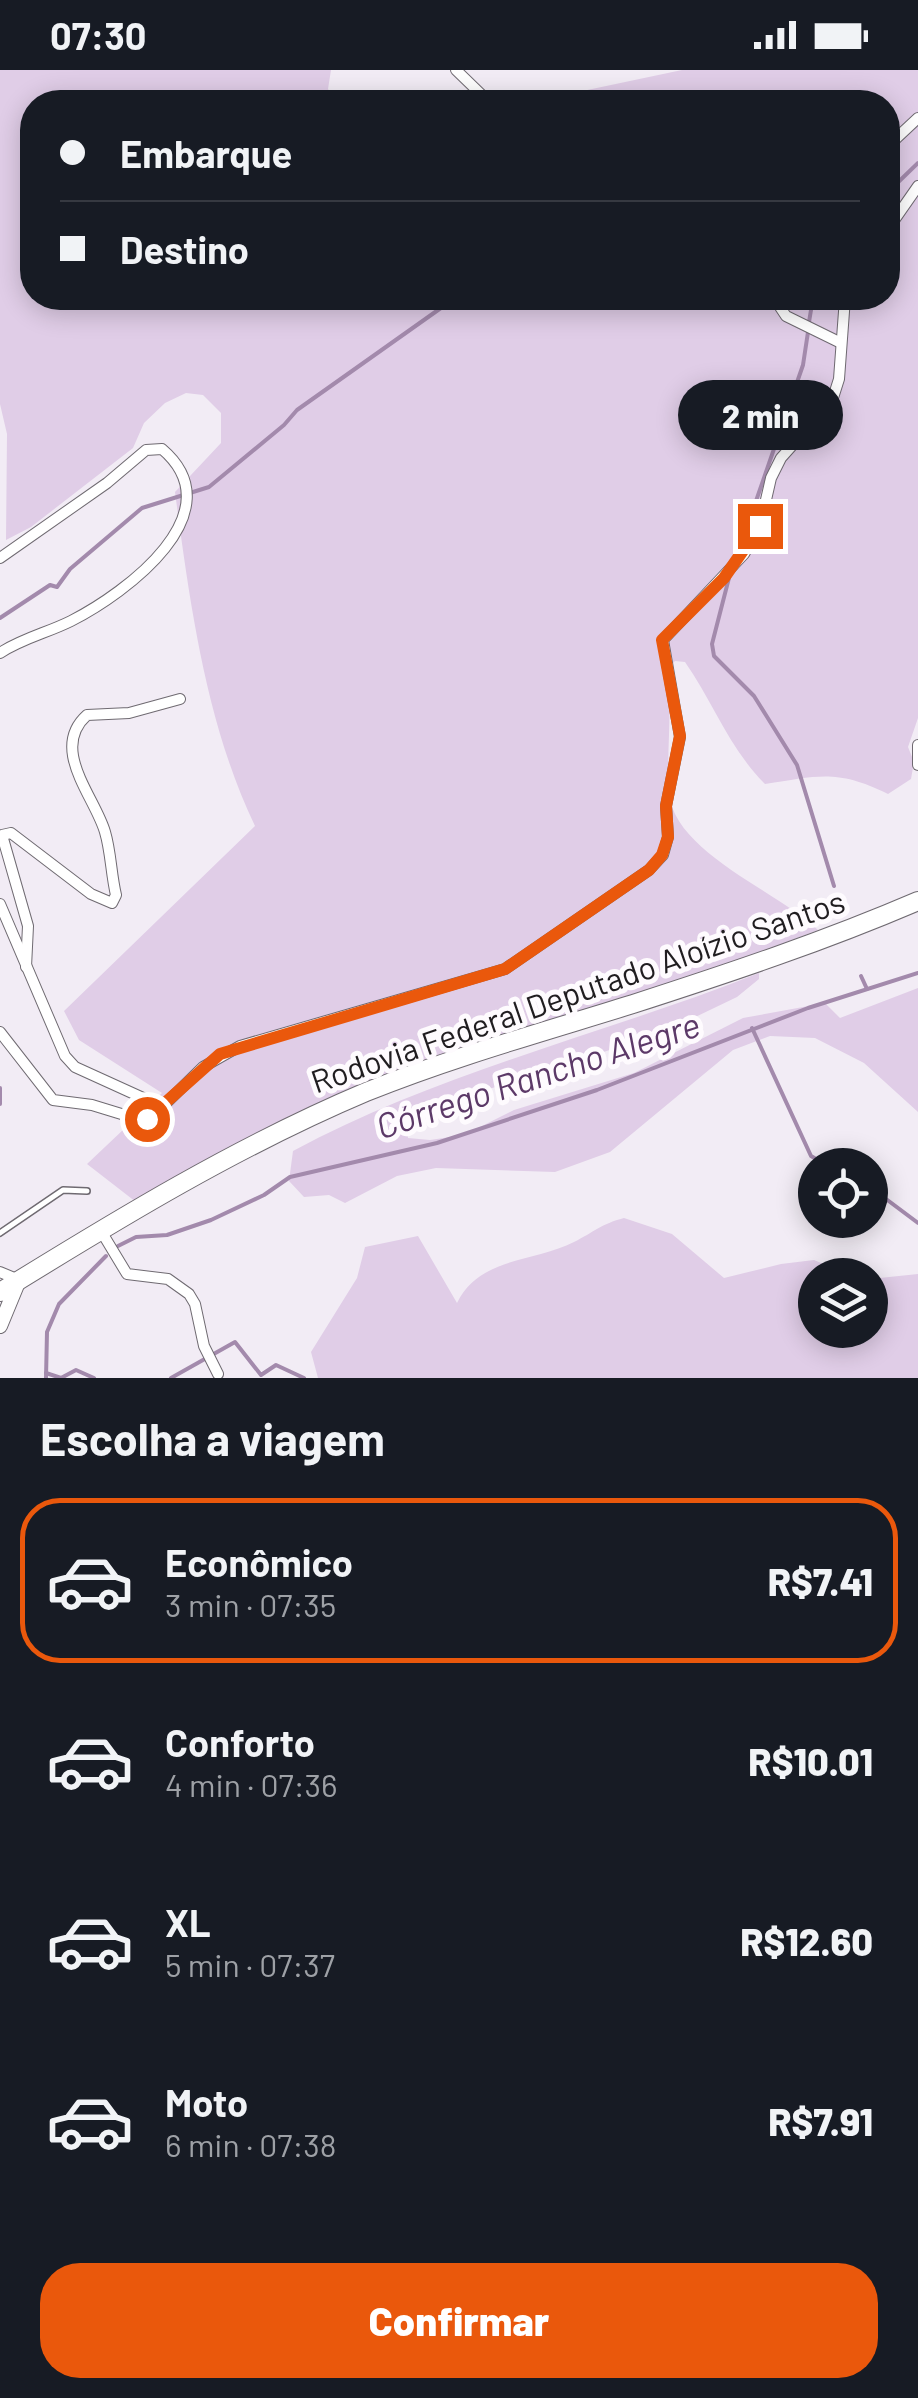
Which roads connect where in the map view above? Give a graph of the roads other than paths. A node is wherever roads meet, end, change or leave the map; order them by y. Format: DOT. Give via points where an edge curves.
graph roads {
  1 [pos="456,70"];
  2 [pos="477,90"];
  3 [pos="918,186"];
  4 [pos="900,212"];
  5 [pos="782,310"];
  6 [pos="843,310"];
  7 [pos="839,342"];
  8 [pos="0,558"];
  9 [pos="0,653"];
  10 [pos="180,699"];
  11 [pos="918,746"];
  12 [pos="918,765"];
  13 [pos="918,900"];
  14 [pos="0,904"];
  15 [pos="26,967"];
  16 [pos="0,1032"];
  17 [pos="156,1113"];
  18 [pos="88,1192"];
  19 [pos="101,1231"];
  20 [pos="0,1233"];
  21 [pos="0,1272"];
  22 [pos="19,1280"];
  23 [pos="0,1292"];
  24 [pos="0,1326"];
  25 [pos="218,1374"];
  1 -- 2 [label="street"];
  3 -- 4 [label="street"];
  5 -- 7 [label="street"];
  6 -- 7 [label="street"];
  7 -- 17 [label="street" via="832,401 781,458 744,554 662,640 680,736 667,796 668,837 649,870 505,969 220,1054"];
  8 -- 9 [label="street" via="146,450 162,449 186,482 189,499 178,529 143,571 70,622"];
  10 -- 15 [label="street" via="129,713 88,715 76,732 74,761 105,831 112,902 91,894 11,833 2,835 26,916"];
  11 -- 12 [label="street"];
  13 -- 19 [label="highway, Rodovia Federal Deputado Aloízio Santos" via="792,952 368,1092 290,1126"];
  14 -- 15 [label="street"];
  15 -- 17 [label="street" via="65,1056 118,1090 152,1102"];
  16 -- 17 [label="street" via="53,1100 141,1120"];
  18 -- 20 [label="lane" via="63,1190"];
  19 -- 22 [label="highway, Rodovia Federal Deputado Aloízio Santos"];
  19 -- 25 [label="street" via="127,1274 168,1280 189,1294"];
  21 -- 22 [label="street"];
  22 -- 23 [label="highway, Rodovia Federal Deputado Aloízio Santos"];
  22 -- 24 [label="street"];
}
